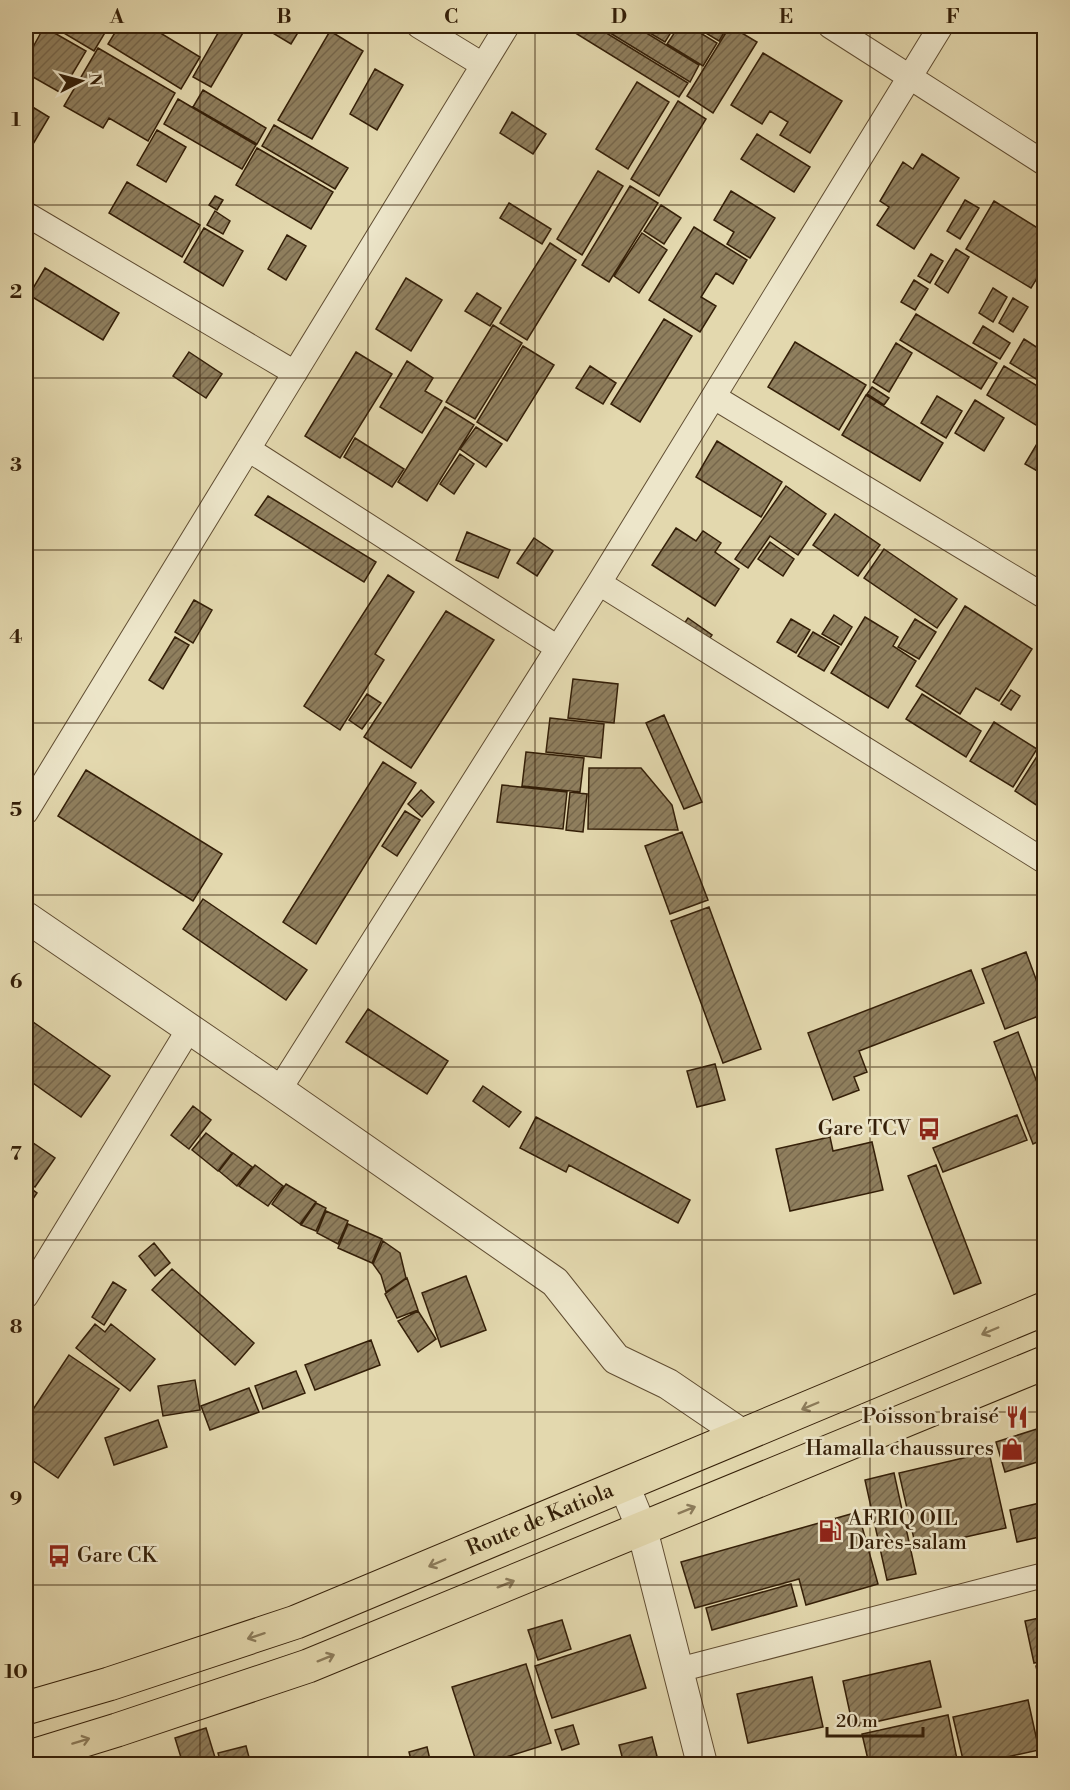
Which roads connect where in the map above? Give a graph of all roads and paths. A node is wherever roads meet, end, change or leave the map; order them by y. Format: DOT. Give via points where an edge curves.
graph roads {
  1 [pos="419,26"];
  2 [pos="507,26"];
  3 [pos="830,26"];
  4 [pos="941,26"];
  5 [pos="483,65"];
  6 [pos="909,76"];
  7 [pos="1044,163"];
  8 [pos="26,214"];
  9 [pos="295,373"];
  10 [pos="714,397"];
  11 [pos="248,449"];
  12 [pos="599,584"];
  13 [pos="1044,597"];
  14 [pos="558,648"];
  15 [pos="26,812"];
  16 [pos="1044,861"];
  17 [pos="26,917"];
  18 [pos="189,1029"];
  19 [pos="279,1090"];
  20 [pos="26,1296"];
  21 [pos="1044,1309"];
  22 [pos="1044,1363"];
  23 [pos="743,1435"];
  24 [pos="624,1485"];
  25 [pos="642,1529"];
  26 [pos="1044,1575"];
  27 [pos="678,1670"];
  28 [pos="26,1708"];
  29 [pos="26,1758"];
  30 [pos="702,1764"];
  1 -- 5 [label="street"];
  2 -- 5 [label="street"];
  3 -- 6 [label="street"];
  4 -- 6 [label="street"];
  5 -- 9 [label="street"];
  6 -- 7 [label="street"];
  6 -- 10 [label="street"];
  8 -- 9 [label="street"];
  9 -- 11 [label="street"];
  10 -- 12 [label="street"];
  10 -- 13 [label="street"];
  11 -- 14 [label="street"];
  11 -- 15 [label="street"];
  12 -- 14 [label="street"];
  12 -- 16 [label="street"];
  14 -- 19 [label="street"];
  17 -- 18 [label="street"];
  18 -- 19 [label="street"];
  18 -- 20 [label="street"];
  19 -- 23 [label="street" via="555,1282 616,1359 668,1384"];
  21 -- 23 [label="highway, Route de Katiola, one-way"];
  25 -- 22 [label="highway, one-way"];
  23 -- 24 [label="highway, Route de Katiola"];
  24 -- 25 [label="street"];
  24 -- 28 [label="highway, Route de Katiola, one-way" via="296,1622"];
  25 -- 27 [label="street"];
  29 -- 25 [label="highway, one-way" via="308,1666"];
  26 -- 27 [label="street"];
  27 -- 30 [label="street"];
}
